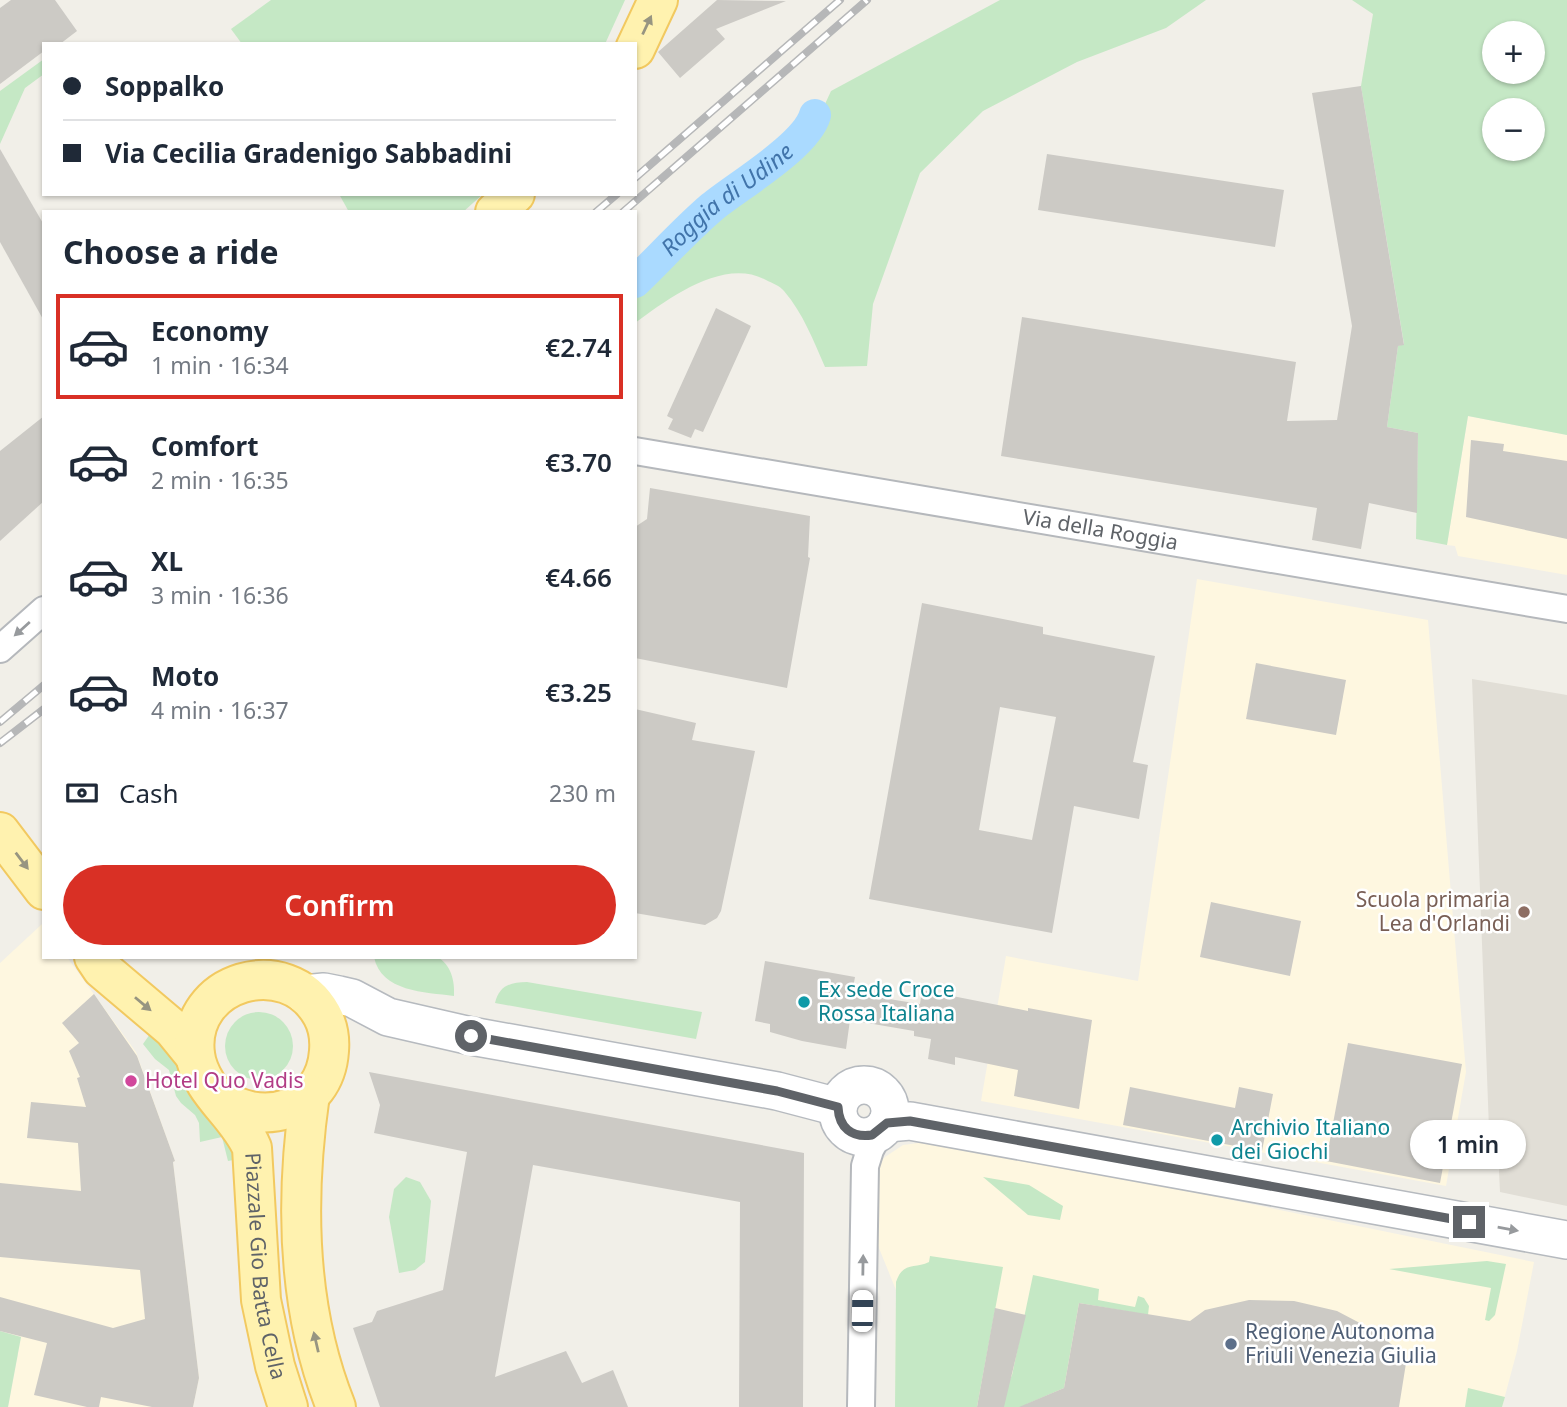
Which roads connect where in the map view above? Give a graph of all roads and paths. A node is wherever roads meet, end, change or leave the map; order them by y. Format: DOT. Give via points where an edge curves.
graph roads {
  1 [pos="658,0"];
  2 [pos="637,45"];
  3 [pos="513,196"];
  4 [pos="497,210"];
  5 [pos="637,451"];
  6 [pos="1567,609"];
  7 [pos="42,612"];
  8 [pos="0,649"];
  9 [pos="0,832"];
  10 [pos="42,887"];
  11 [pos="95,959"];
  12 [pos="300,979"];
  13 [pos="388,1017"];
  14 [pos="330,1041"];
  15 [pos="195,1056"];
  16 [pos="215,1094"];
  17 [pos="310,1094"];
  18 [pos="883,1127"];
  19 [pos="1567,1240"];
  20 [pos="288,1407"];
  21 [pos="336,1407"];
  22 [pos="861,1407"];
  2 -- 1 [label="main road, one-way"];
  3 -- 4 [label="main road"];
  5 -- 6 [label="street, Via della Roggia"];
  7 -- 8 [label="street, one-way"];
  9 -- 10 [label="main road, one-way"];
  11 -- 15 [label="main road, Piazzale Gio Batta Cella, one-way" via="173,1029"];
  12 -- 13 [label="street"];
  12 -- 14 [label="main road" via="323,1016"];
  12 -- 15 [label="main road" via="258,979 224,992 201,1019"];
  13 -- 14 [label="street"];
  13 -- 18 [label="street" via="777,1091 838,1107 851,1088 867,1084 887,1098 890,1115"];
  14 -- 17 [label="main road, Piazzale Gio Batta Cella" via="328,1061"];
  15 -- 16 [label="main road, Piazzale Gio Batta Cella" via="202,1077"];
  16 -- 17 [label="main road" via="237,1109 262,1114 288,1109"];
  16 -- 20 [label="main road, Piazzale Gio Batta Cella" via="252,1148 261,1300"];
  21 -- 17 [label="main road, Piazzale Gio Batta Cella, one-way" via="306,1292 300,1175"];
  18 -- 19 [label="street, one-way" via="910,1121"];
  22 -- 18 [label="street, one-way" via="865,1166"];
}
